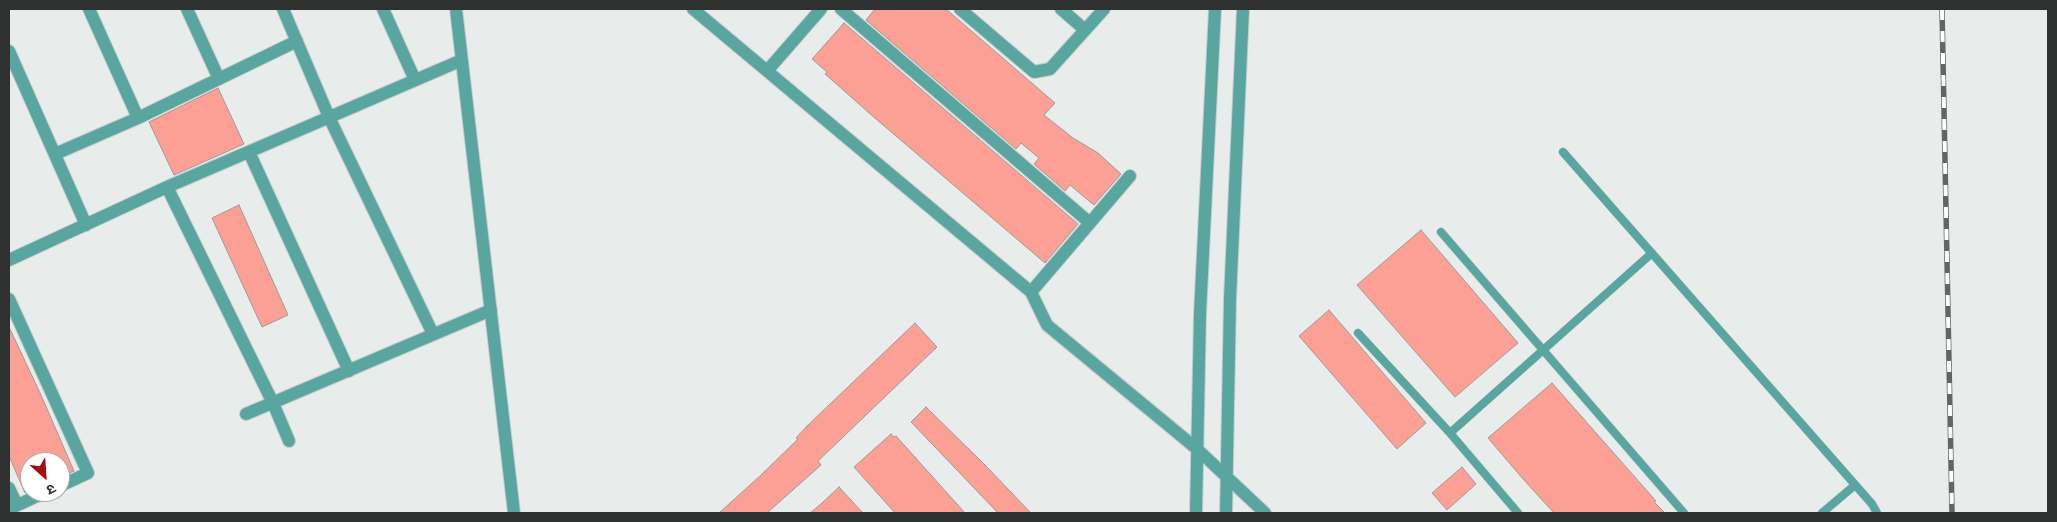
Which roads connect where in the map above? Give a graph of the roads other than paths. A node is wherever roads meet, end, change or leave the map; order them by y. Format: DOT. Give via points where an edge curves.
graph roads {
  1 [pos="89,9"];
  2 [pos="187,9"];
  3 [pos="283,9"];
  4 [pos="383,9"];
  5 [pos="456,9"];
  6 [pos="693,9"];
  7 [pos="821,9"];
  8 [pos="841,9"];
  9 [pos="960,9"];
  10 [pos="1062,9"];
  11 [pos="1104,9"];
  12 [pos="1215,9"];
  13 [pos="1243,9"];
  14 [pos="1084,29"];
  15 [pos="297,41"];
  16 [pos="9,51"];
  17 [pos="462,60"];
  18 [pos="767,71"];
  19 [pos="219,79"];
  20 [pos="415,80"];
  21 [pos="329,117"];
  22 [pos="138,118"];
  23 [pos="249,152"];
  24 [pos="1563,152"];
  25 [pos="56,154"];
  26 [pos="1130,176"];
  27 [pos="167,187"];
  28 [pos="1090,223"];
  29 [pos="86,225"];
  30 [pos="1441,232"];
  31 [pos="1652,253"];
  32 [pos="9,260"];
  33 [pos="1031,292"];
  34 [pos="9,299"];
  35 [pos="491,310"];
  36 [pos="1358,333"];
  37 [pos="433,334"];
  38 [pos="1544,350"];
  39 [pos="348,370"];
  40 [pos="273,403"];
  41 [pos="246,414"];
  42 [pos="1450,434"];
  43 [pos="289,441"];
  44 [pos="1198,450"];
  45 [pos="1228,478"];
  46 [pos="70,481"];
  47 [pos="1855,485"];
  48 [pos="9,488"];
  49 [pos="13,507"];
  50 [pos="514,513"];
  51 [pos="1196,513"];
  52 [pos="1226,513"];
  53 [pos="1265,513"];
  54 [pos="1518,513"];
  55 [pos="1684,513"];
  56 [pos="1822,513"];
  57 [pos="1877,513"];
  1 -- 22 [label="street"];
  2 -- 19 [label="street"];
  3 -- 15 [label="street"];
  4 -- 20 [label="street"];
  5 -- 17 [label="street"];
  6 -- 18 [label="street"];
  7 -- 18 [label="street"];
  8 -- 28 [label="street"];
  9 -- 14 [label="street" via="1034,72 1050,69"];
  10 -- 14 [label="street"];
  11 -- 14 [label="street"];
  12 -- 44 [label="street" via="1201,304"];
  13 -- 45 [label="street" via="1230,299"];
  15 -- 19 [label="street"];
  15 -- 21 [label="street"];
  16 -- 25 [label="street"];
  17 -- 20 [label="street"];
  17 -- 35 [label="street"];
  18 -- 33 [label="street"];
  19 -- 22 [label="street"];
  20 -- 21 [label="street"];
  21 -- 23 [label="street"];
  21 -- 37 [label="street"];
  22 -- 25 [label="street"];
  23 -- 27 [label="street"];
  23 -- 39 [label="street"];
  24 -- 31 [label="lane"];
  25 -- 29 [label="street"];
  26 -- 28 [label="street"];
  27 -- 29 [label="street"];
  27 -- 40 [label="street"];
  28 -- 33 [label="street"];
  29 -- 32 [label="street"];
  30 -- 38 [label="lane"];
  31 -- 38 [label="lane"];
  31 -- 47 [label="lane"];
  33 -- 44 [label="street" via="1047,325"];
  34 -- 46 [label="street" via="88,473"];
  35 -- 37 [label="street"];
  35 -- 50 [label="street"];
  36 -- 42 [label="lane"];
  37 -- 39 [label="street"];
  38 -- 42 [label="lane"];
  38 -- 55 [label="lane"];
  39 -- 40 [label="street"];
  40 -- 41 [label="street"];
  40 -- 43 [label="street"];
  42 -- 54 [label="lane"];
  44 -- 45 [label="street"];
  44 -- 51 [label="street"];
  45 -- 52 [label="street"];
  45 -- 53 [label="street"];
  47 -- 56 [label="lane"];
  47 -- 57 [label="lane"];
  48 -- 49 [label="street"];
}
